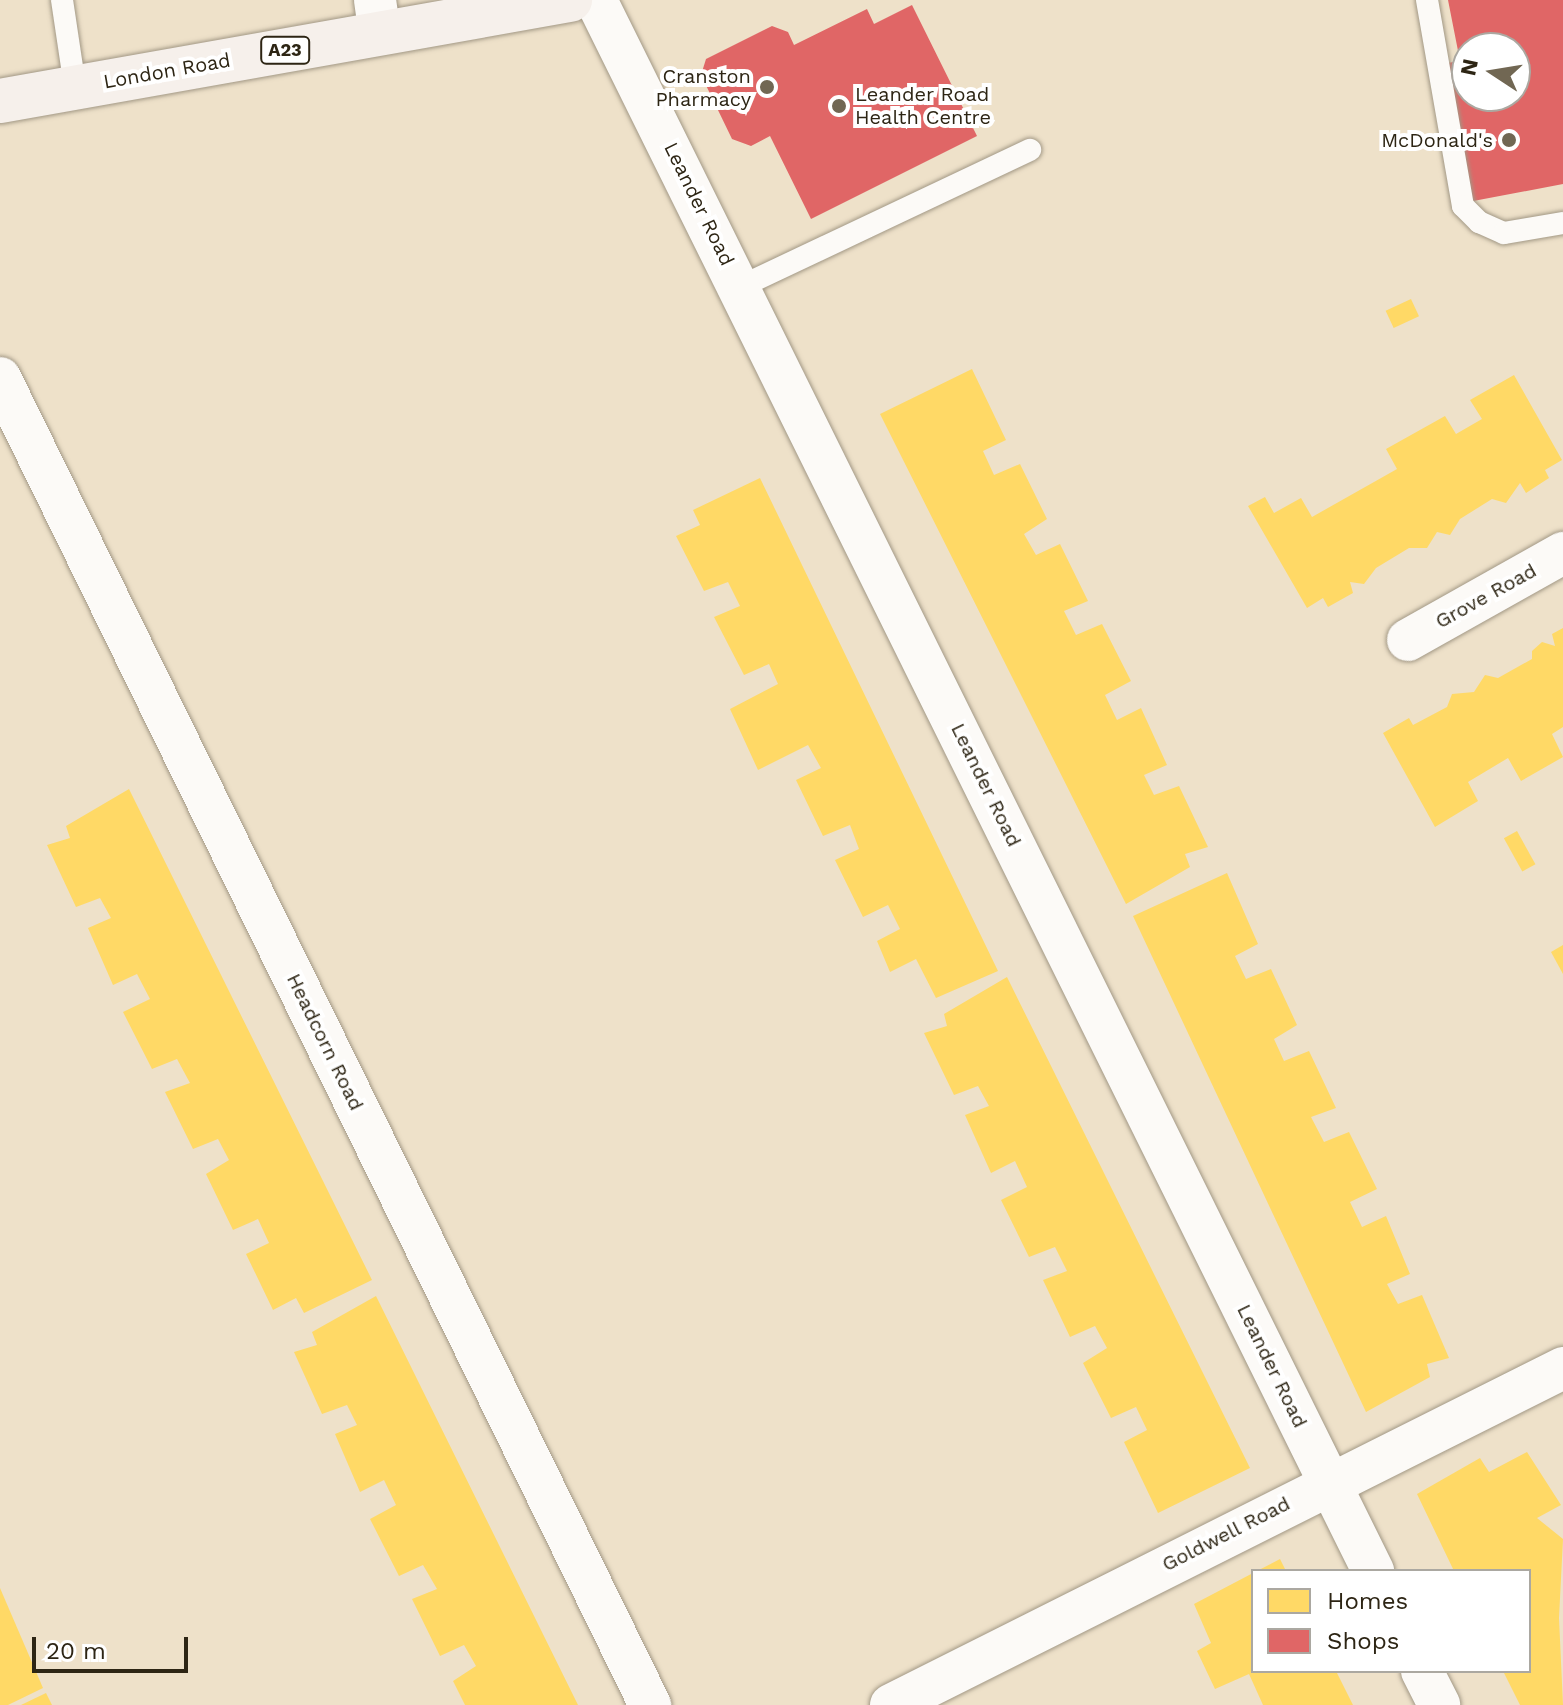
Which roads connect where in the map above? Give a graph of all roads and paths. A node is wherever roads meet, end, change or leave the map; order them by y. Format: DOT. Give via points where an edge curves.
graph roads {
  1 [pos="62,0"];
  2 [pos="570,0"];
  3 [pos="596,0"];
  4 [pos="1427,0"];
  5 [pos="378,17"];
  6 [pos="75,87"];
  7 [pos="0,101"];
  8 [pos="1030,150"];
  9 [pos="1563,223"];
  10 [pos="740,287"];
  11 [pos="0,378"];
  12 [pos="1563,553"];
  13 [pos="1408,640"];
  14 [pos="1563,1368"];
  15 [pos="1329,1481"];
  16 [pos="1372,1569"];
  17 [pos="1423,1673"];
  18 [pos="650,1705"];
  19 [pos="891,1705"];
  20 [pos="1439,1705"];
  1 -- 6 [label="lane"];
  2 -- 5 [label="highway, London Road / A23"];
  3 -- 10 [label="street, Leander Road"];
  4 -- 9 [label="lane" via="1463,206 1479,222 1504,233"];
  5 -- 6 [label="highway, London Road / A23"];
  6 -- 7 [label="highway, London Road / A23"];
  8 -- 10 [label="lane"];
  10 -- 15 [label="street, Leander Road"];
  11 -- 18 [label="street, Headcorn Road"];
  12 -- 13 [label="street, Grove Road"];
  14 -- 15 [label="street, Goldwell Road"];
  15 -- 16 [label="street, Leander Road"];
  15 -- 19 [label="street, Goldwell Road"];
  17 -- 20 [label="street"];
}
